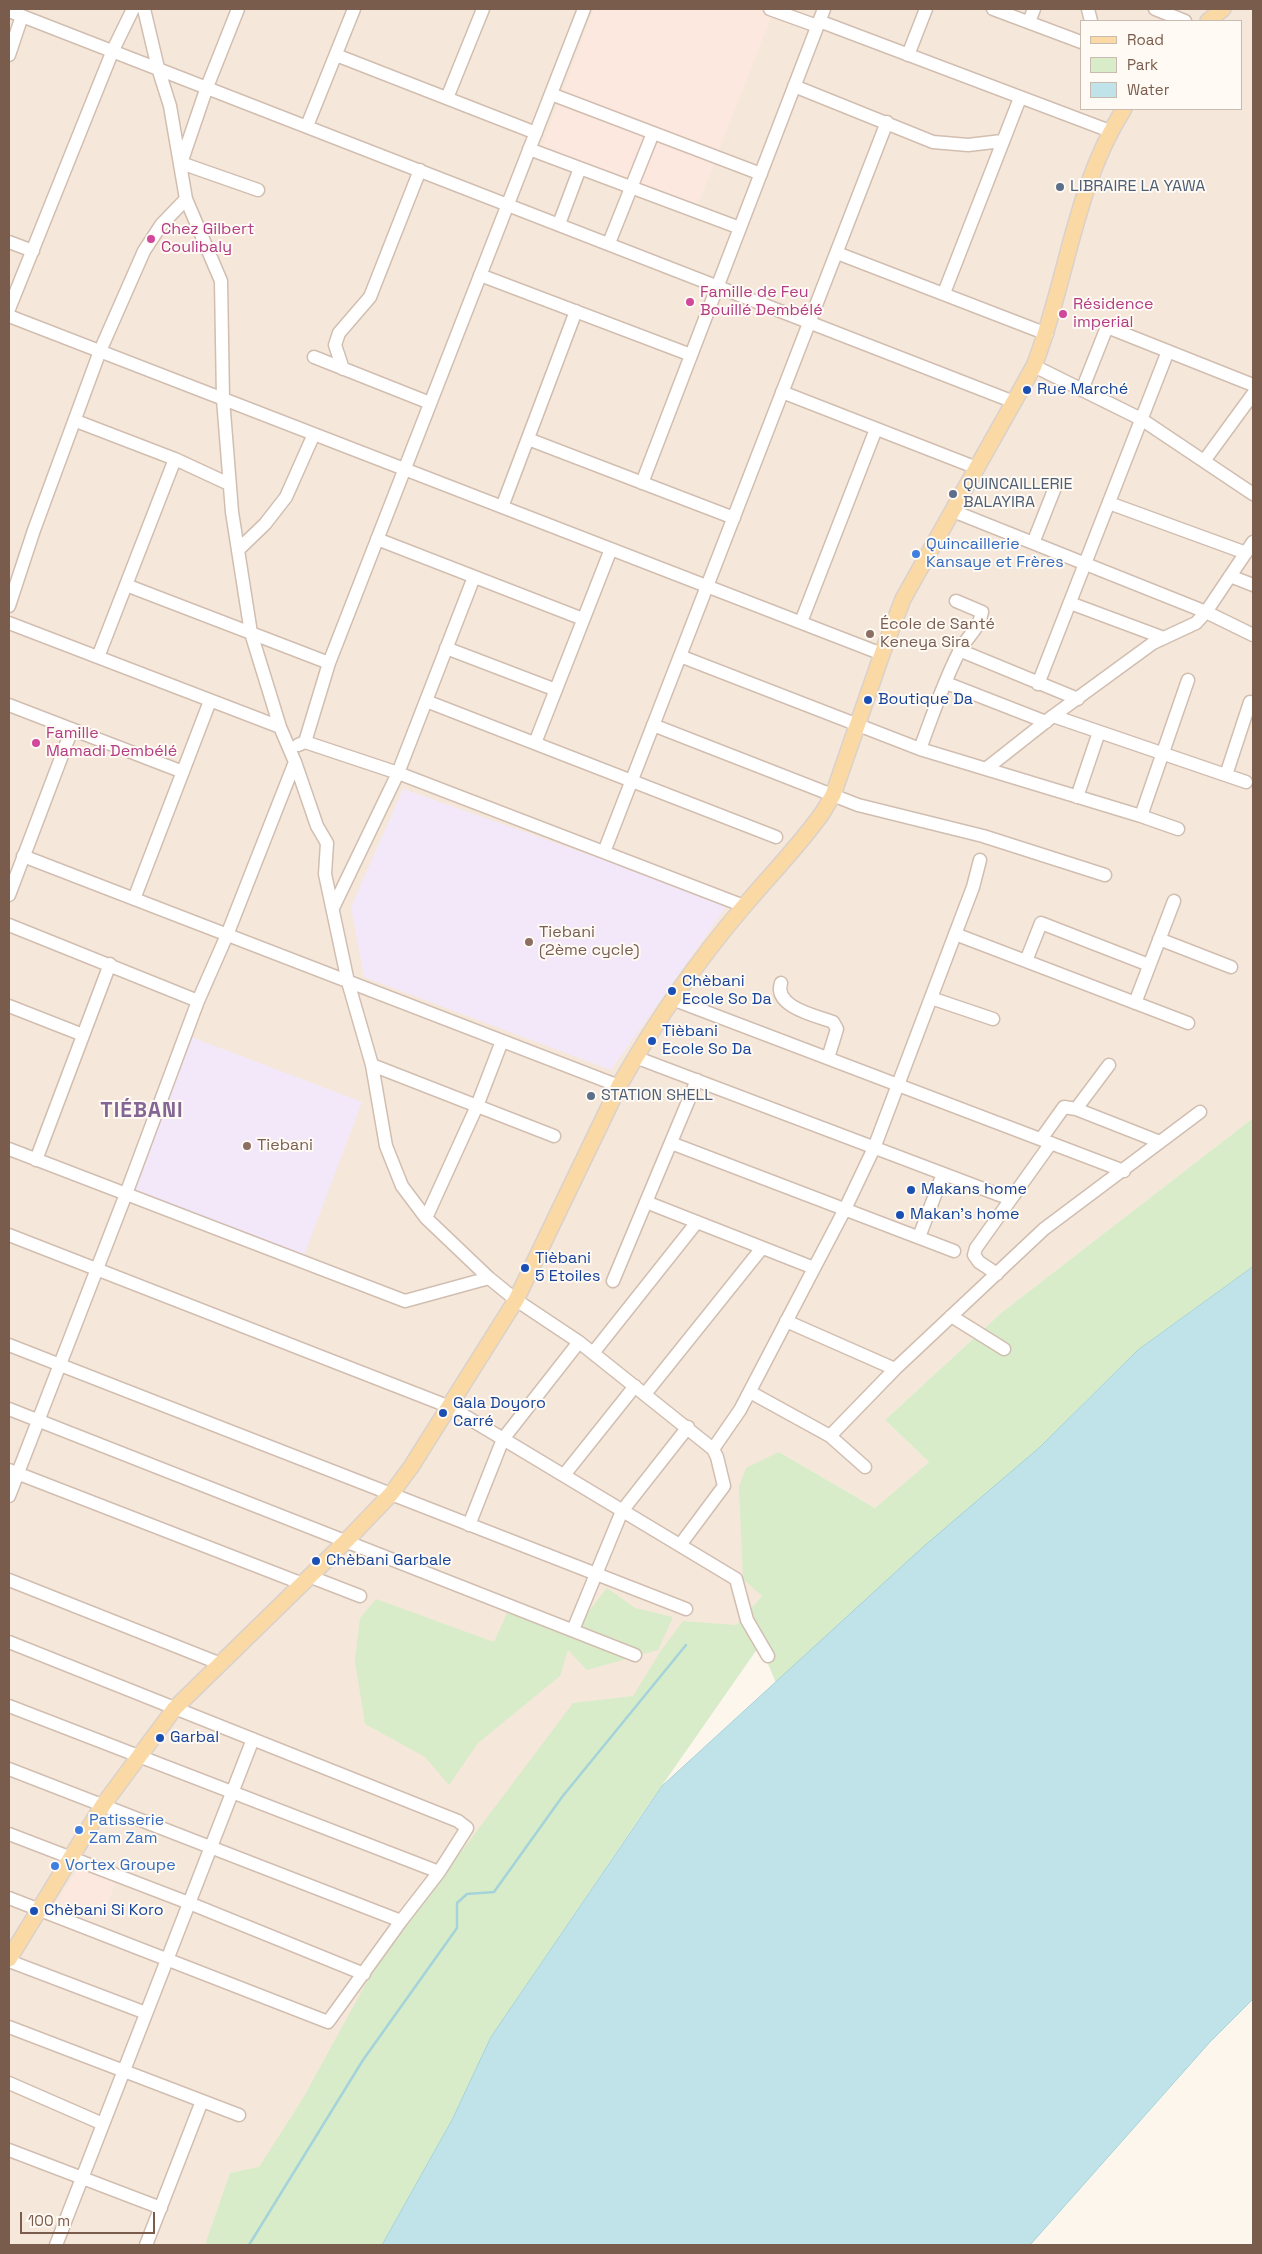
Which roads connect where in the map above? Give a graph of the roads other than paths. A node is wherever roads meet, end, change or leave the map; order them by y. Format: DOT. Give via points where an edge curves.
graph roads {
  1 [pos="133,9"];
  2 [pos="144,9"];
  3 [pos="238,9"];
  4 [pos="354,9"];
  5 [pos="483,9"];
  6 [pos="584,9"];
  7 [pos="770,9"];
  8 [pos="824,9"];
  9 [pos="926,9"];
  10 [pos="993,9"];
  11 [pos="1034,9"];
  12 [pos="1155,9"];
  13 [pos="1223,9"];
  14 [pos="9,11"];
  15 [pos="22,16"];
  16 [pos="1182,20"];
  17 [pos="1209,20"];
  18 [pos="1029,22"];
  19 [pos="818,24"];
  20 [pos="1080,42"];
  21 [pos="113,50"];
  22 [pos="9,54"];
  23 [pos="336,55"];
  24 [pos="908,55"];
  25 [pos="158,68"];
  26 [pos="794,86"];
  27 [pos="206,87"];
  28 [pos="551,94"];
  29 [pos="448,98"];
  30 [pos="1020,98"];
  31 [pos="1123,110"];
  32 [pos="887,122"];
  33 [pos="307,126"];
  34 [pos="1110,131"];
  35 [pos="536,133"];
  36 [pos="653,133"];
  37 [pos="1002,141"];
  38 [pos="529,149"];
  39 [pos="181,163"];
  40 [pos="580,168"];
  41 [pos="420,170"];
  42 [pos="761,174"];
  43 [pos="631,187"];
  44 [pos="258,190"];
  45 [pos="186,198"];
  46 [pos="508,204"];
  47 [pos="559,224"];
  48 [pos="740,228"];
  49 [pos="9,242"];
  50 [pos="609,243"];
  51 [pos="33,251"];
  52 [pos="836,253"];
  53 [pos="480,275"];
  54 [pos="718,285"];
  55 [pos="944,293"];
  56 [pos="9,309"];
  57 [pos="576,312"];
  58 [pos="9,316"];
  59 [pos="810,321"];
  60 [pos="1047,334"];
  61 [pos="100,351"];
  62 [pos="1168,351"];
  63 [pos="691,355"];
  64 [pos="314,357"];
  65 [pos="1034,366"];
  66 [pos="343,369"];
  67 [pos="1253,385"];
  68 [pos="1082,390"];
  69 [pos="782,392"];
  70 [pos="1253,394"];
  71 [pos="223,399"];
  72 [pos="1014,402"];
  73 [pos="430,403"];
  74 [pos="1249,408"];
  75 [pos="1141,419"];
  76 [pos="76,421"];
  77 [pos="876,429"];
  78 [pos="314,434"];
  79 [pos="528,439"];
  80 [pos="175,460"];
  81 [pos="1204,461"];
  82 [pos="977,468"];
  83 [pos="404,469"];
  84 [pos="642,483"];
  85 [pos="230,484"];
  86 [pos="1056,485"];
  87 [pos="1253,494"];
  88 [pos="1109,502"];
  89 [pos="502,507"];
  90 [pos="952,511"];
  91 [pos="734,518"];
  92 [pos="377,539"];
  93 [pos="1253,542"];
  94 [pos="1033,543"];
  95 [pos="611,549"];
  96 [pos="238,550"];
  97 [pos="1246,553"];
  98 [pos="1085,564"];
  99 [pos="1230,576"];
  100 [pos="474,577"];
  101 [pos="126,585"];
  102 [pos="1253,585"];
  103 [pos="707,586"];
  104 [pos="956,601"];
  105 [pos="1070,603"];
  106 [pos="9,606"];
  107 [pos="1206,612"];
  108 [pos="583,619"];
  109 [pos="800,622"];
  110 [pos="9,623"];
  111 [pos="251,633"];
  112 [pos="1253,635"];
  113 [pos="1164,638"];
  114 [pos="446,648"];
  115 [pos="960,650"];
  116 [pos="882,654"];
  117 [pos="680,656"];
  118 [pos="98,657"];
  119 [pos="328,663"];
  120 [pos="1188,680"];
  121 [pos="946,683"];
  122 [pos="1038,684"];
  123 [pos="556,690"];
  124 [pos="1078,699"];
  125 [pos="210,701"];
  126 [pos="426,701"];
  127 [pos="1250,702"];
  128 [pos="9,705"];
  129 [pos="1050,719"];
  130 [pos="856,724"];
  131 [pos="653,725"];
  132 [pos="280,728"];
  133 [pos="72,729"];
  134 [pos="1099,732"];
  135 [pos="305,742"];
  136 [pos="535,743"];
  137 [pos="288,747"];
  138 [pos="920,749"];
  139 [pos="1162,753"];
  140 [pos="295,762"];
  141 [pos="987,768"];
  142 [pos="183,772"];
  143 [pos="398,773"];
  144 [pos="1226,775"];
  145 [pos="632,781"];
  146 [pos="1246,782"];
  147 [pos="833,795"];
  148 [pos="1077,796"];
  149 [pos="1141,816"];
  150 [pos="1178,829"];
  151 [pos="776,837"];
  152 [pos="604,852"];
  153 [pos="24,856"];
  154 [pos="980,860"];
  155 [pos="1105,875"];
  156 [pos="9,895"];
  157 [pos="134,899"];
  158 [pos="1174,901"];
  159 [pos="744,906"];
  160 [pos="333,908"];
  161 [pos="9,924"];
  162 [pos="955,934"];
  163 [pos="227,935"];
  164 [pos="1159,939"];
  165 [pos="1026,961"];
  166 [pos="110,964"];
  167 [pos="1150,965"];
  168 [pos="1231,967"];
  169 [pos="348,982"];
  170 [pos="781,983"];
  171 [pos="931,998"];
  172 [pos="672,999"];
  173 [pos="198,1001"];
  174 [pos="1135,1003"];
  175 [pos="9,1006"];
  176 [pos="993,1019"];
  177 [pos="1188,1023"];
  178 [pos="83,1035"];
  179 [pos="502,1041"];
  180 [pos="635,1057"];
  181 [pos="828,1058"];
  182 [pos="372,1065"];
  183 [pos="1109,1065"];
  184 [pos="697,1080"];
  185 [pos="898,1085"];
  186 [pos="619,1086"];
  187 [pos="477,1106"];
  188 [pos="1076,1109"];
  189 [pos="1200,1112"];
  190 [pos="554,1136"];
  191 [pos="1046,1141"];
  192 [pos="1160,1142"];
  193 [pos="671,1143"];
  194 [pos="874,1148"];
  195 [pos="9,1149"];
  196 [pos="36,1160"];
  197 [pos="1124,1171"];
  198 [pos="943,1174"];
  199 [pos="126,1194"];
  200 [pos="1010,1199"];
  201 [pos="646,1202"];
  202 [pos="845,1209"];
  203 [pos="426,1218"];
  204 [pos="697,1222"];
  205 [pos="9,1235"];
  206 [pos="919,1237"];
  207 [pos="762,1248"];
  208 [pos="954,1251"];
  209 [pos="814,1268"];
  210 [pos="97,1269"];
  211 [pos="997,1274"];
  212 [pos="489,1278"];
  213 [pos="613,1281"];
  214 [pos="516,1300"];
  215 [pos="952,1316"];
  216 [pos="786,1321"];
  217 [pos="579,1342"];
  218 [pos="9,1345"];
  219 [pos="1004,1350"];
  220 [pos="593,1353"];
  221 [pos="60,1365"];
  222 [pos="895,1369"];
  223 [pos="635,1386"];
  224 [pos="750,1392"];
  225 [pos="645,1394"];
  226 [pos="450,1407"];
  227 [pos="9,1409"];
  228 [pos="38,1420"];
  229 [pos="688,1428"];
  230 [pos="830,1436"];
  231 [pos="503,1439"];
  232 [pos="713,1449"];
  233 [pos="865,1467"];
  234 [pos="13,1472"];
  235 [pos="564,1475"];
  236 [pos="391,1494"];
  237 [pos="9,1496"];
  238 [pos="622,1511"];
  239 [pos="469,1524"];
  240 [pos="346,1541"];
  241 [pos="680,1545"];
  242 [pos="596,1574"];
  243 [pos="9,1580"];
  244 [pos="307,1580"];
  245 [pos="360,1596"];
  246 [pos="686,1609"];
  247 [pos="573,1630"];
  248 [pos="9,1642"];
  249 [pos="635,1655"];
  250 [pos="768,1656"];
  251 [pos="221,1664"];
  252 [pos="9,1706"];
  253 [pos="175,1708"];
  254 [pos="253,1739"];
  255 [pos="138,1756"];
  256 [pos="9,1768"];
  257 [pos="232,1792"];
  258 [pos="103,1805"];
  259 [pos="9,1834"];
  260 [pos="211,1847"];
  261 [pos="71,1858"];
  262 [pos="439,1872"];
  263 [pos="9,1898"];
  264 [pos="189,1903"];
  265 [pos="39,1910"];
  266 [pos="401,1921"];
  267 [pos="9,1960"];
  268 [pos="167,1960"];
  269 [pos="364,1974"];
  270 [pos="146,2013"];
  271 [pos="9,2027"];
  272 [pos="124,2070"];
  273 [pos="9,2083"];
  274 [pos="202,2100"];
  275 [pos="238,2115"];
  276 [pos="103,2124"];
  277 [pos="9,2150"];
  278 [pos="82,2178"];
  279 [pos="161,2208"];
  280 [pos="56,2245"];
  281 [pos="146,2245"];
  1 -- 21 [label="street"];
  2 -- 25 [label="street"];
  3 -- 27 [label="street"];
  4 -- 23 [label="street"];
  5 -- 29 [label="street"];
  6 -- 28 [label="street"];
  7 -- 19 [label="street"];
  8 -- 19 [label="street"];
  9 -- 24 [label="street"];
  10 -- 18 [label="street"];
  11 -- 18 [label="street"];
  12 -- 16 [label="street"];
  13 -- 17 [label="main road"];
  14 -- 15 [label="street"];
  15 -- 21 [label="street"];
  15 -- 22 [label="street"];
  18 -- 20 [label="street"];
  19 -- 24 [label="street"];
  19 -- 26 [label="street"];
  21 -- 25 [label="street"];
  21 -- 51 [label="street"];
  23 -- 29 [label="street"];
  23 -- 33 [label="street"];
  24 -- 30 [label="street"];
  25 -- 27 [label="street"];
  25 -- 39 [label="street" via="170,106"];
  26 -- 32 [label="street"];
  26 -- 42 [label="street"];
  27 -- 33 [label="street"];
  27 -- 39 [label="street"];
  28 -- 35 [label="street"];
  28 -- 36 [label="street"];
  29 -- 35 [label="street"];
  30 -- 34 [label="street"];
  30 -- 37 [label="street"];
  31 -- 34 [label="main road"];
  32 -- 37 [label="street" via="933,142 968,145"];
  32 -- 52 [label="street"];
  33 -- 41 [label="street"];
  34 -- 60 [label="main road" via="1072,235"];
  35 -- 38 [label="street"];
  36 -- 42 [label="street"];
  36 -- 43 [label="street"];
  37 -- 55 [label="street"];
  38 -- 40 [label="street"];
  38 -- 46 [label="street"];
  39 -- 44 [label="street"];
  39 -- 45 [label="street"];
  40 -- 43 [label="street"];
  40 -- 47 [label="street"];
  41 -- 46 [label="street"];
  41 -- 66 [label="street" via="370,297 339,333 335,345"];
  42 -- 48 [label="street"];
  43 -- 48 [label="street"];
  43 -- 50 [label="street"];
  45 -- 61 [label="street" via="144,251"];
  45 -- 71 [label="street" via="221,281"];
  46 -- 47 [label="street"];
  46 -- 53 [label="street"];
  47 -- 50 [label="street"];
  48 -- 54 [label="street"];
  49 -- 51 [label="street"];
  50 -- 54 [label="street"];
  51 -- 56 [label="street"];
  52 -- 55 [label="street"];
  52 -- 59 [label="street"];
  53 -- 57 [label="street"];
  53 -- 73 [label="street"];
  54 -- 59 [label="street"];
  54 -- 63 [label="street"];
  55 -- 60 [label="street"];
  57 -- 63 [label="street"];
  57 -- 79 [label="street"];
  58 -- 61 [label="street"];
  59 -- 69 [label="street"];
  59 -- 72 [label="street"];
  60 -- 65 [label="main road"];
  61 -- 71 [label="street"];
  61 -- 76 [label="street"];
  62 -- 67 [label="street"];
  62 -- 68 [label="street" via="1108,326"];
  62 -- 75 [label="street"];
  63 -- 84 [label="street"];
  64 -- 66 [label="street"];
  65 -- 68 [label="street"];
  65 -- 72 [label="main road"];
  66 -- 73 [label="street"];
  68 -- 75 [label="street"];
  69 -- 77 [label="street"];
  69 -- 91 [label="street"];
  70 -- 74 [label="street"];
  71 -- 78 [label="street"];
  71 -- 85 [label="street"];
  72 -- 82 [label="main road"];
  73 -- 83 [label="street"];
  74 -- 81 [label="street"];
  75 -- 81 [label="street"];
  75 -- 88 [label="street"];
  76 -- 80 [label="street"];
  76 -- 106 [label="street"];
  77 -- 82 [label="street"];
  77 -- 109 [label="street"];
  78 -- 83 [label="street"];
  78 -- 96 [label="street" via="286,497 266,524"];
  79 -- 84 [label="street"];
  79 -- 89 [label="street"];
  80 -- 85 [label="street"];
  80 -- 101 [label="street"];
  81 -- 87 [label="street"];
  82 -- 90 [label="main road"];
  83 -- 89 [label="street"];
  83 -- 92 [label="street"];
  84 -- 91 [label="street"];
  85 -- 96 [label="street"];
  86 -- 94 [label="street"];
  88 -- 97 [label="street"];
  88 -- 98 [label="street"];
  89 -- 95 [label="street"];
  90 -- 94 [label="street"];
  90 -- 116 [label="main road" via="903,599"];
  91 -- 103 [label="street"];
  92 -- 100 [label="street"];
  92 -- 119 [label="street"];
  93 -- 97 [label="street"];
  94 -- 98 [label="street"];
  95 -- 103 [label="street"];
  95 -- 108 [label="street"];
  96 -- 111 [label="street"];
  97 -- 99 [label="street"];
  98 -- 105 [label="street"];
  98 -- 107 [label="street"];
  99 -- 102 [label="street"];
  99 -- 107 [label="street"];
  100 -- 108 [label="street"];
  100 -- 114 [label="street"];
  101 -- 111 [label="street"];
  101 -- 118 [label="street"];
  103 -- 109 [label="street"];
  103 -- 117 [label="street"];
  104 -- 115 [label="street" via="982,612 978,628"];
  105 -- 113 [label="street"];
  105 -- 122 [label="street"];
  107 -- 112 [label="street"];
  107 -- 113 [label="street" via="1196,623"];
  108 -- 123 [label="street"];
  109 -- 116 [label="street"];
  110 -- 118 [label="street"];
  111 -- 119 [label="street"];
  111 -- 132 [label="street"];
  113 -- 124 [label="street"];
  114 -- 123 [label="street"];
  114 -- 126 [label="street"];
  115 -- 121 [label="street"];
  115 -- 122 [label="street"];
  116 -- 130 [label="main road"];
  117 -- 130 [label="street"];
  117 -- 131 [label="street"];
  118 -- 125 [label="street"];
  119 -- 135 [label="street"];
  120 -- 139 [label="street"];
  121 -- 129 [label="street"];
  121 -- 138 [label="street"];
  122 -- 124 [label="street"];
  123 -- 136 [label="street"];
  124 -- 129 [label="street"];
  125 -- 132 [label="street"];
  125 -- 142 [label="street"];
  126 -- 136 [label="street"];
  126 -- 143 [label="street"];
  127 -- 144 [label="street"];
  128 -- 133 [label="street"];
  129 -- 134 [label="street"];
  129 -- 141 [label="street"];
  130 -- 138 [label="street"];
  130 -- 147 [label="main road"];
  131 -- 145 [label="street"];
  131 -- 147 [label="street"];
  132 -- 137 [label="street"];
  133 -- 142 [label="street"];
  133 -- 153 [label="street"];
  134 -- 139 [label="street"];
  134 -- 148 [label="street"];
  135 -- 137 [label="street"];
  135 -- 143 [label="street"];
  136 -- 145 [label="street"];
  137 -- 140 [label="street"];
  138 -- 141 [label="street"];
  139 -- 144 [label="street"];
  139 -- 149 [label="street"];
  140 -- 160 [label="street" via="317,826 327,843 325,874"];
  140 -- 163 [label="street"];
  141 -- 148 [label="street"];
  142 -- 157 [label="street"];
  143 -- 152 [label="street"];
  143 -- 160 [label="street"];
  144 -- 146 [label="street"];
  145 -- 151 [label="street"];
  145 -- 152 [label="street"];
  147 -- 155 [label="street" via="908,819 992,839"];
  147 -- 159 [label="main road" via="812,828"];
  148 -- 149 [label="street"];
  149 -- 150 [label="street"];
  152 -- 159 [label="street"];
  153 -- 156 [label="street"];
  153 -- 157 [label="street"];
  154 -- 162 [label="street"];
  157 -- 163 [label="street"];
  158 -- 164 [label="street"];
  159 -- 172 [label="main road"];
  160 -- 169 [label="street"];
  161 -- 166 [label="street"];
  162 -- 165 [label="street"];
  162 -- 171 [label="street"];
  163 -- 169 [label="street"];
  163 -- 173 [label="street"];
  164 -- 167 [label="street"];
  164 -- 168 [label="street"];
  165 -- 167 [label="street" via="1041,923"];
  165 -- 174 [label="street"];
  166 -- 173 [label="street"];
  166 -- 178 [label="street"];
  167 -- 174 [label="street"];
  169 -- 179 [label="street"];
  169 -- 182 [label="street"];
  170 -- 181 [label="street" via="780,991 787,1004 833,1022 837,1029"];
  171 -- 176 [label="street"];
  171 -- 185 [label="street"];
  172 -- 180 [label="main road"];
  172 -- 181 [label="street"];
  173 -- 199 [label="street"];
  174 -- 177 [label="street"];
  175 -- 178 [label="street"];
  178 -- 196 [label="street"];
  179 -- 186 [label="street"];
  179 -- 187 [label="street"];
  180 -- 184 [label="street"];
  180 -- 186 [label="main road"];
  181 -- 185 [label="street"];
  182 -- 187 [label="street"];
  182 -- 203 [label="street" via="386,1146 402,1186"];
  183 -- 188 [label="street"];
  184 -- 193 [label="street"];
  184 -- 194 [label="street"];
  185 -- 191 [label="street"];
  185 -- 194 [label="street"];
  186 -- 214 [label="main road"];
  187 -- 190 [label="street"];
  187 -- 203 [label="street"];
  188 -- 191 [label="street" via="1064,1107"];
  188 -- 192 [label="street"];
  189 -- 192 [label="street"];
  191 -- 197 [label="street"];
  191 -- 200 [label="street"];
  192 -- 197 [label="street"];
  193 -- 201 [label="street"];
  193 -- 202 [label="street"];
  194 -- 198 [label="street"];
  194 -- 202 [label="street"];
  195 -- 196 [label="street"];
  196 -- 199 [label="street"];
  197 -- 211 [label="street" via="1044,1229"];
  198 -- 200 [label="street"];
  198 -- 206 [label="street"];
  199 -- 210 [label="street"];
  199 -- 212 [label="street" via="405,1301"];
  200 -- 211 [label="street" via="976,1248 974,1256"];
  201 -- 204 [label="street"];
  201 -- 213 [label="street"];
  202 -- 206 [label="street"];
  202 -- 209 [label="street"];
  203 -- 212 [label="street"];
  204 -- 207 [label="street"];
  204 -- 220 [label="street"];
  205 -- 210 [label="street"];
  206 -- 208 [label="street"];
  207 -- 209 [label="street"];
  207 -- 225 [label="street"];
  209 -- 216 [label="street"];
  210 -- 221 [label="street"];
  210 -- 226 [label="street"];
  211 -- 215 [label="street"];
  212 -- 214 [label="street"];
  214 -- 217 [label="street"];
  214 -- 226 [label="main road"];
  215 -- 219 [label="street"];
  215 -- 222 [label="street"];
  216 -- 222 [label="street"];
  216 -- 224 [label="street"];
  217 -- 220 [label="street"];
  217 -- 231 [label="street"];
  218 -- 221 [label="street"];
  220 -- 223 [label="street"];
  221 -- 228 [label="street"];
  221 -- 236 [label="street"];
  222 -- 230 [label="street"];
  223 -- 225 [label="street"];
  223 -- 235 [label="street"];
  224 -- 230 [label="street"];
  224 -- 232 [label="street"];
  225 -- 229 [label="street"];
  226 -- 231 [label="street"];
  226 -- 236 [label="main road"];
  227 -- 228 [label="street"];
  228 -- 234 [label="street"];
  228 -- 240 [label="street"];
  229 -- 232 [label="street"];
  229 -- 238 [label="street"];
  230 -- 233 [label="street"];
  231 -- 235 [label="street"];
  231 -- 239 [label="street"];
  232 -- 241 [label="street" via="724,1486"];
  234 -- 237 [label="street"];
  234 -- 244 [label="street"];
  235 -- 238 [label="street"];
  236 -- 239 [label="street"];
  236 -- 240 [label="main road"];
  238 -- 241 [label="street"];
  238 -- 242 [label="street"];
  239 -- 242 [label="street"];
  240 -- 244 [label="main road"];
  240 -- 247 [label="street"];
  241 -- 250 [label="street" via="736,1578 747,1620"];
  242 -- 246 [label="street"];
  242 -- 247 [label="street"];
  243 -- 251 [label="street"];
  244 -- 245 [label="street"];
  244 -- 251 [label="main road"];
  247 -- 249 [label="street"];
  248 -- 253 [label="street"];
  251 -- 253 [label="main road"];
  252 -- 255 [label="street"];
  253 -- 254 [label="street"];
  253 -- 255 [label="main road"];
  254 -- 257 [label="street"];
  254 -- 262 [label="street" via="458,1820 467,1828"];
  255 -- 257 [label="street"];
  255 -- 258 [label="main road"];
  256 -- 258 [label="street"];
  257 -- 260 [label="street"];
  257 -- 262 [label="street"];
  258 -- 260 [label="street"];
  258 -- 261 [label="main road"];
  259 -- 261 [label="street"];
  260 -- 264 [label="street"];
  260 -- 266 [label="street"];
  261 -- 264 [label="street"];
  261 -- 265 [label="main road"];
  262 -- 266 [label="street"];
  263 -- 265 [label="street"];
  264 -- 268 [label="street"];
  264 -- 269 [label="street"];
  265 -- 267 [label="main road"];
  265 -- 268 [label="street"];
  266 -- 269 [label="street"];
  267 -- 270 [label="street"];
  268 -- 269 [label="street" via="328,2022"];
  268 -- 270 [label="street"];
  270 -- 272 [label="street"];
  271 -- 272 [label="street"];
  272 -- 274 [label="street"];
  272 -- 276 [label="street"];
  273 -- 276 [label="street"];
  274 -- 275 [label="street"];
  274 -- 279 [label="street"];
  276 -- 278 [label="street"];
  277 -- 278 [label="street"];
  278 -- 279 [label="street"];
  278 -- 280 [label="street"];
  279 -- 281 [label="street"];
}
